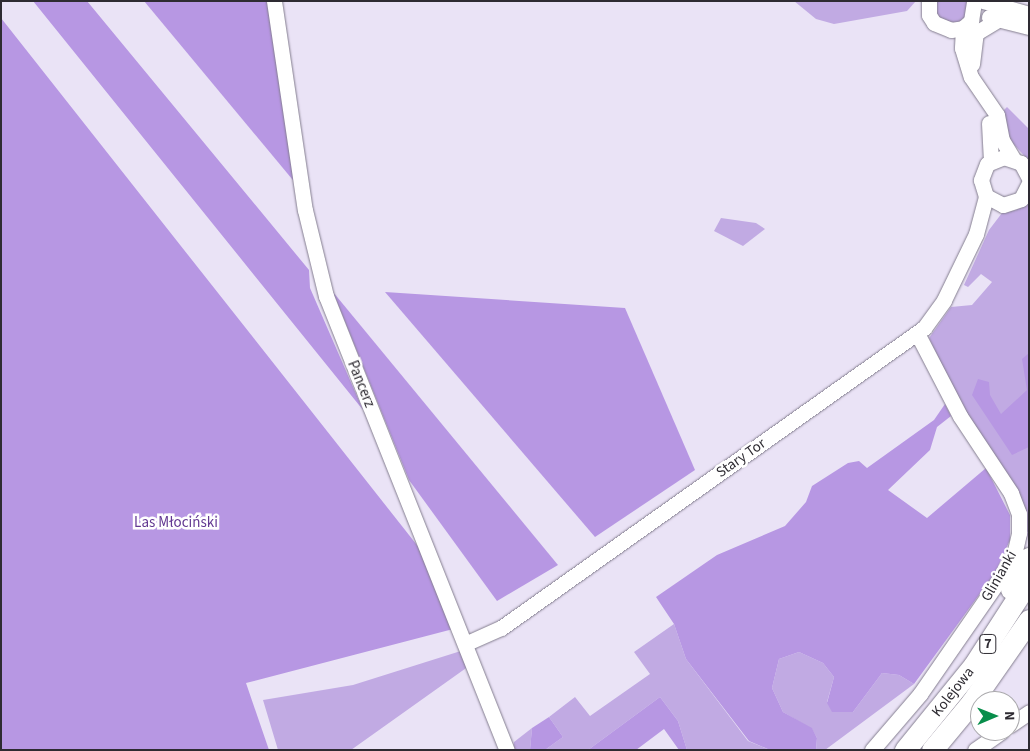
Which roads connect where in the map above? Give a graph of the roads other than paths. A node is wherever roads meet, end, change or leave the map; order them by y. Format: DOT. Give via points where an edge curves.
graph roads {
  1 [pos="274,1"];
  2 [pos="929,1"];
  3 [pos="974,1"];
  4 [pos="983,1"];
  5 [pos="1010,1"];
  6 [pos="1028,14"];
  7 [pos="999,18"];
  8 [pos="968,23"];
  9 [pos="1029,27"];
  10 [pos="943,29"];
  11 [pos="973,81"];
  12 [pos="982,95"];
  13 [pos="1013,158"];
  14 [pos="991,161"];
  15 [pos="1029,178"];
  16 [pos="1029,184"];
  17 [pos="986,196"];
  18 [pos="1003,205"];
  19 [pos="976,234"];
  20 [pos="917,333"];
  21 [pos="1029,558"];
  22 [pos="1029,580"];
  23 [pos="1029,620"];
  24 [pos="467,643"];
  25 [pos="942,706"];
  26 [pos="988,741"];
  27 [pos="507,750"];
  28 [pos="872,750"];
  29 [pos="905,750"];
  30 [pos="932,750"];
  31 [pos="975,750"];
  1 -- 24 [label="street, Pancerz" via="305,210 326,296"];
  2 -- 10 [label="street" via="931,19"];
  3 -- 8 [label="street"];
  4 -- 6 [label="street"];
  5 -- 6 [label="street"];
  7 -- 8 [label="street"];
  7 -- 9 [label="street"];
  7 -- 11 [label="street" via="976,33 972,46"];
  8 -- 10 [label="street"];
  8 -- 11 [label="street" via="962,48"];
  10 -- 11 [label="street" via="960,67"];
  11 -- 12 [label="street"];
  12 -- 13 [label="street" via="997,115 1002,140"];
  12 -- 14 [label="street" via="992,136"];
  13 -- 14 [label="street" via="1000,157"];
  13 -- 15 [label="street" via="1025,167"];
  14 -- 17 [label="street" via="981,176"];
  16 -- 18 [label="street, Stary Tor" via="1021,199"];
  17 -- 18 [label="street"];
  17 -- 19 [label="street, Stary Tor"];
  18 -- 19 [label="street, Stary Tor"];
  19 -- 20 [label="street, Stary Tor" via="940,307"];
  20 -- 24 [label="street, Stary Tor" via="501,628"];
  20 -- 28 [label="street, Glinianki" via="960,416 1011,493 1019,514 1019,533 1009,565 925,687"];
  21 -- 25 [label="highway"];
  22 -- 25 [label="highway, Kolejowa / 7"];
  23 -- 30 [label="highway, Kolejowa / 7" via="971,703"];
  24 -- 27 [label="street, Pancerz"];
  25 -- 29 [label="highway, Kolejowa / 7"];
  26 -- 31 [label="street"];
}
